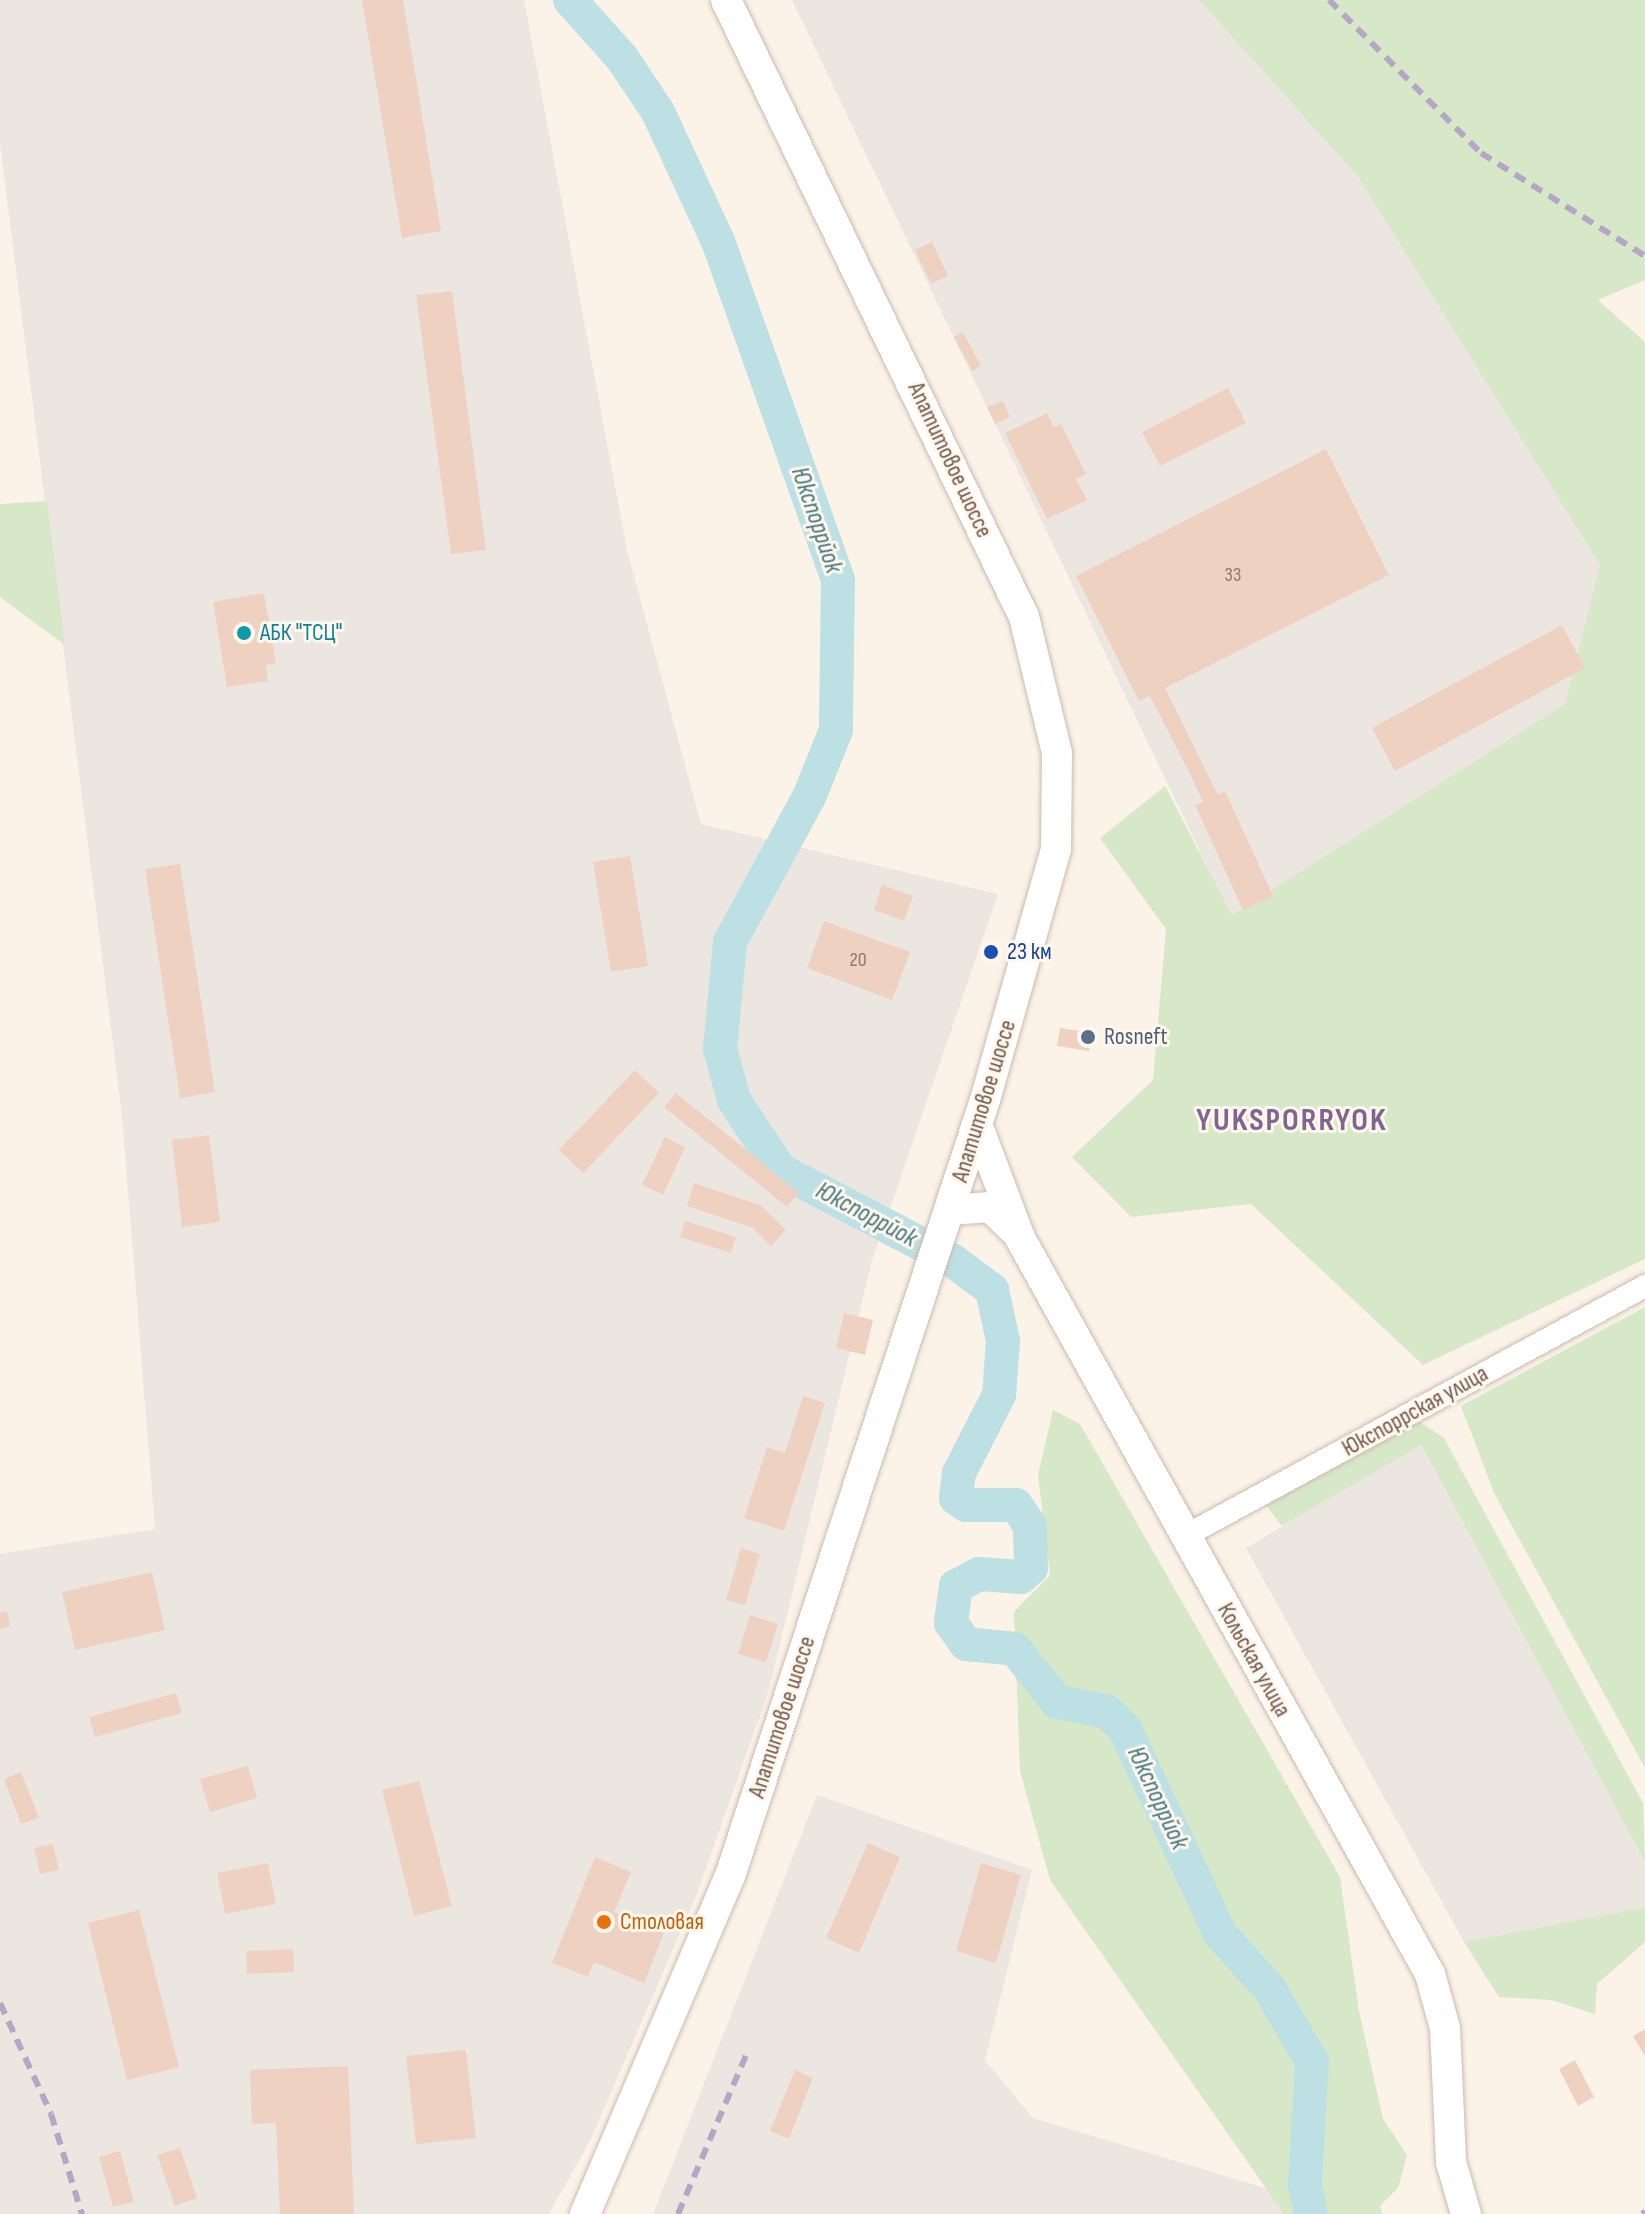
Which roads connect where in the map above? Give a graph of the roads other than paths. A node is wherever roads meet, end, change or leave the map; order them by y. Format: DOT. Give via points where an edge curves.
graph roads {
  1 [pos="726,0"];
  2 [pos="977,1124"];
  3 [pos="946,1218"];
  4 [pos="1020,1238"];
  5 [pos="1645,1286"];
  6 [pos="1185,1536"];
  7 [pos="585,2214"];
  8 [pos="1466,2214"];
  1 -- 2 [label="street, Апатитовое шоссе" via="1024,617 1048,703 1057,753 1056,849"];
  2 -- 3 [label="street, Апатитовое шоссе"];
  2 -- 4 [label="street, Кольская улица"];
  3 -- 4 [label="street" via="990,1207"];
  3 -- 7 [label="street, Апатитовое шоссе" via="730,1876"];
  4 -- 6 [label="street, Кольская улица"];
  5 -- 6 [label="street, Юкспоррская улица"];
  6 -- 8 [label="street, Кольская улица" via="1430,1974 1445,2028 1451,2162"];
}
